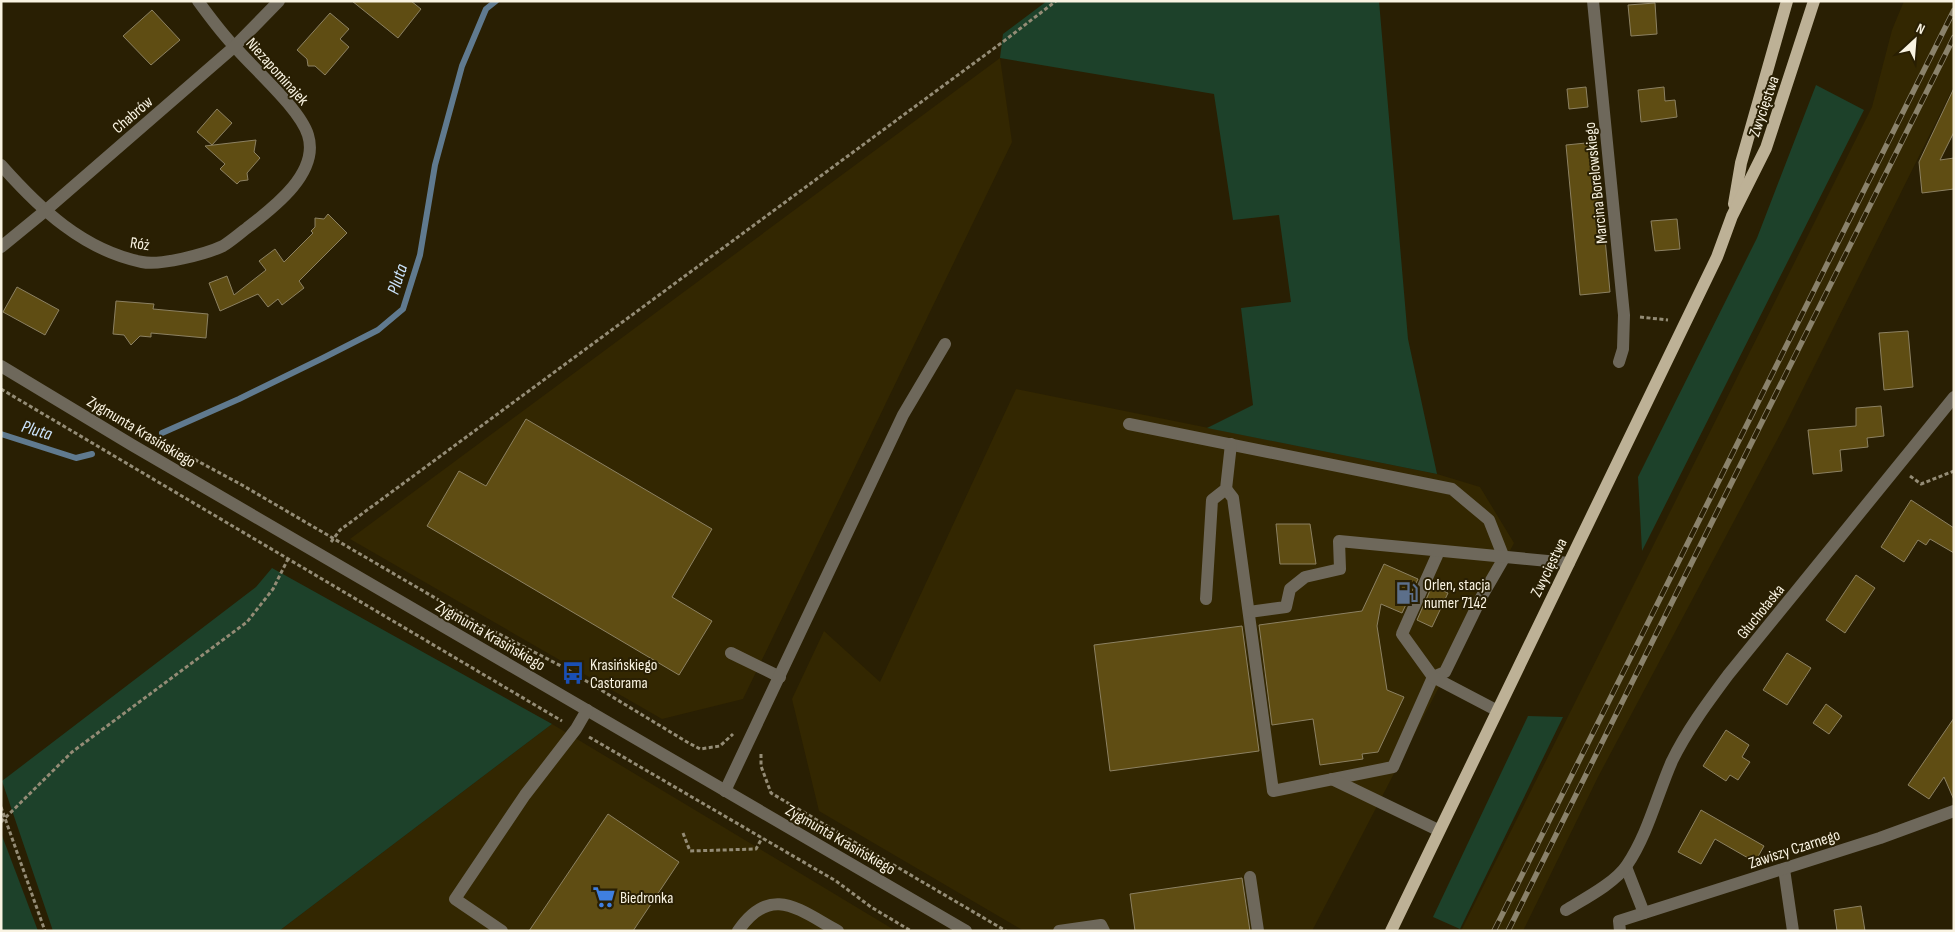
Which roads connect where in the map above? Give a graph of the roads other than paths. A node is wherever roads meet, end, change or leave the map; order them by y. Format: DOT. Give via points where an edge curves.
graph roads {
  1 [pos="198,1"];
  2 [pos="279,1"];
  3 [pos="1593,1"];
  4 [pos="1787,1"];
  5 [pos="1814,1"];
  6 [pos="234,47"];
  7 [pos="1,165"];
  8 [pos="286,194"];
  9 [pos="45,211"];
  10 [pos="1732,216"];
  11 [pos="1,247"];
  12 [pos="945,344"];
  13 [pos="1619,362"];
  14 [pos="1,366"];
  15 [pos="1954,397"];
  16 [pos="1129,424"];
  17 [pos="1231,444"];
  18 [pos="1226,489"];
  19 [pos="1439,552"];
  20 [pos="1504,558"];
  21 [pos="1569,563"];
  22 [pos="1206,599"];
  23 [pos="1249,612"];
  24 [pos="731,653"];
  25 [pos="780,677"];
  26 [pos="1433,677"];
  27 [pos="587,710"];
  28 [pos="1496,710"];
  29 [pos="1332,779"];
  30 [pos="725,791"];
  31 [pos="1954,811"];
  32 [pos="1438,830"];
  33 [pos="1626,867"];
  34 [pos="1784,869"];
  35 [pos="1250,877"];
  36 [pos="1566,910"];
  37 [pos="1644,913"];
  38 [pos="502,931"];
  39 [pos="738,931"];
  40 [pos="838,931"];
  41 [pos="966,931"];
  42 [pos="1059,931"];
  43 [pos="1104,931"];
  44 [pos="1258,931"];
  45 [pos="1391,931"];
  46 [pos="1620,931"];
  47 [pos="1793,931"];
  1 -- 6 [label="street, Niezapominajek"];
  2 -- 6 [label="street, Chabrów"];
  3 -- 13 [label="street, Marcina Borelowskiego" via="1624,315 1623,349"];
  4 -- 10 [label="main road, Zwycięstwa" via="1741,163"];
  5 -- 10 [label="main road, Zwycięstwa" via="1766,148"];
  6 -- 8 [label="street, Niezapominajek" via="285,100 308,136 310,152 306,164 298,181"];
  6 -- 9 [label="street, Chabrów"];
  7 -- 9 [label="street, Róż"];
  8 -- 9 [label="street, Róż" via="224,246 181,259 144,263 115,256 59,224"];
  9 -- 11 [label="street, Chabrów"];
  10 -- 21 [label="main road, Zwycięstwa" via="1717,257"];
  12 -- 25 [label="street" via="903,415"];
  14 -- 27 [label="street, Zygmunta Krasińskiego"];
  15 -- 33 [label="street, Głuchołaska" via="1696,718 1673,760"];
  16 -- 17 [label="street"];
  17 -- 18 [label="street"];
  17 -- 20 [label="street" via="1452,489 1489,520"];
  18 -- 22 [label="street" via="1212,500"];
  18 -- 23 [label="street" via="1233,498"];
  19 -- 20 [label="street"];
  19 -- 23 [label="street" via="1339,541 1340,569 1305,577 1290,589 1286,607"];
  19 -- 26 [label="street" via="1402,634"];
  20 -- 21 [label="street"];
  20 -- 26 [label="street" via="1445,672"];
  21 -- 28 [label="main road, Zwycięstwa"];
  23 -- 29 [label="street" via="1273,792"];
  24 -- 25 [label="street"];
  25 -- 30 [label="street"];
  26 -- 28 [label="street"];
  26 -- 29 [label="street" via="1394,767"];
  27 -- 30 [label="street, Zygmunta Krasińskiego"];
  27 -- 38 [label="street" via="455,899"];
  28 -- 32 [label="main road, Zwycięstwa"];
  29 -- 32 [label="street"];
  30 -- 41 [label="street, Zygmunta Krasińskiego"];
  31 -- 34 [label="street, Zawiszy Czarnego"];
  32 -- 45 [label="main road, Zwycięstwa"];
  33 -- 36 [label="street" via="1598,891"];
  33 -- 37 [label="street"];
  34 -- 37 [label="street, Zawiszy Czarnego"];
  34 -- 47 [label="street"];
  35 -- 44 [label="street"];
  37 -- 46 [label="street, Zawiszy Czarnego" via="1619,921"];
  39 -- 40 [label="street" via="749,916 772,904 790,904"];
  42 -- 43 [label="street" via="1101,925"];
}
